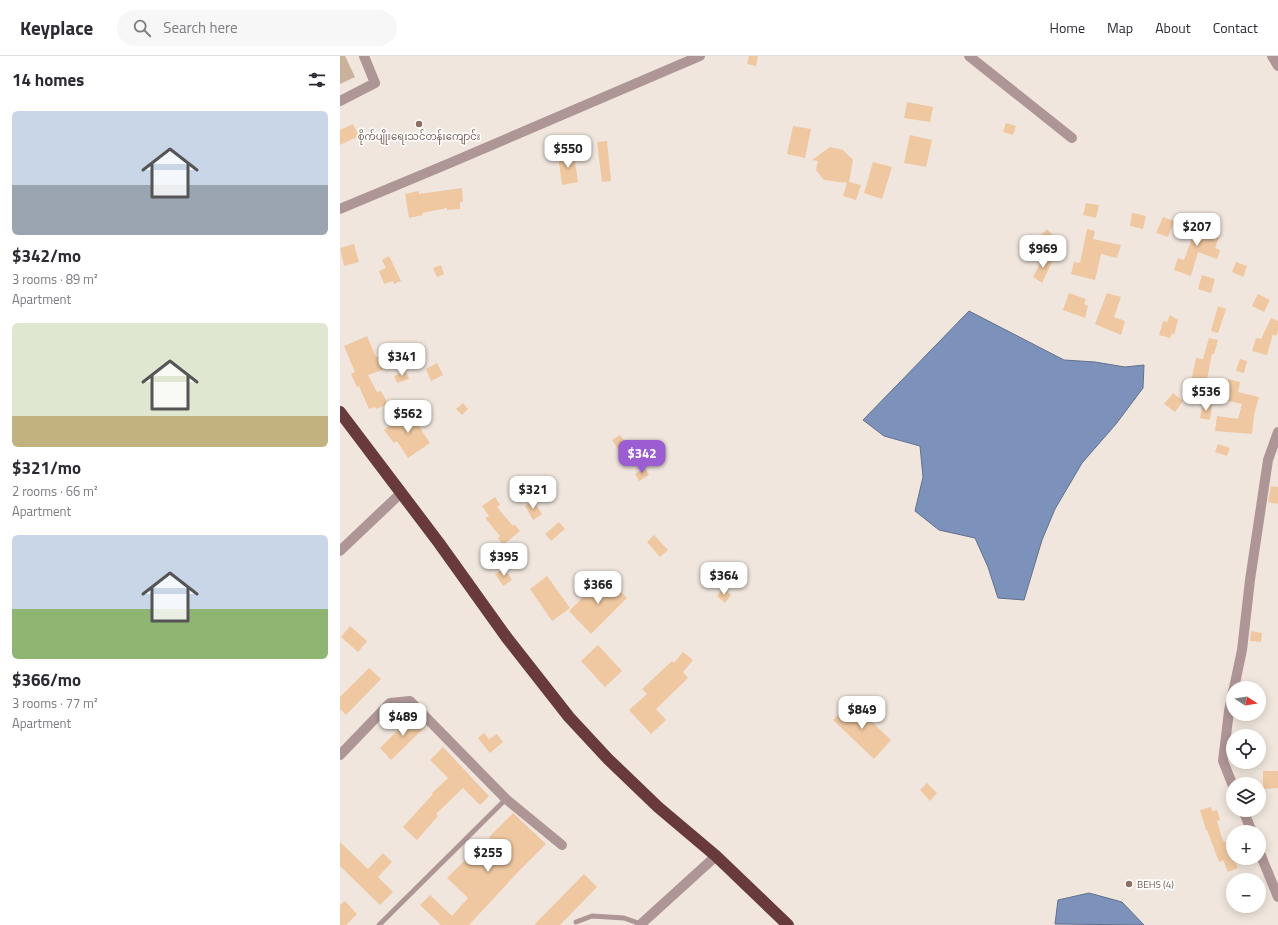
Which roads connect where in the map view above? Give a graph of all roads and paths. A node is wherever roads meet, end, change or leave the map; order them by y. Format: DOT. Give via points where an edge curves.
graph roads {
  1 [pos="364,56"];
  2 [pos="700,56"];
  3 [pos="969,56"];
  4 [pos="1272,56"];
  5 [pos="1278,66"];
  6 [pos="340,101"];
  7 [pos="1072,138"];
  8 [pos="340,209"];
  9 [pos="340,412"];
  10 [pos="1278,432"];
  11 [pos="1267,463"];
  12 [pos="1278,464"];
  13 [pos="401,493"];
  14 [pos="340,551"];
  15 [pos="1235,681"];
  16 [pos="1228,721"];
  17 [pos="340,755"];
  18 [pos="1229,777"];
  19 [pos="506,799"];
  20 [pos="562,845"];
  21 [pos="716,856"];
  22 [pos="1265,865"];
  23 [pos="1278,896"];
  24 [pos="576,922"];
  25 [pos="379,925"];
  26 [pos="641,925"];
  27 [pos="788,925"];
  1 -- 6 [label="street" via="376,83"];
  2 -- 8 [label="street"];
  3 -- 7 [label="street"];
  4 -- 5 [label="street"];
  9 -- 13 [label="highway"];
  10 -- 11 [label="street"];
  11 -- 12 [label="street"];
  11 -- 15 [label="street" via="1242,650"];
  13 -- 14 [label="street"];
  13 -- 21 [label="highway" via="507,638 569,717 653,802"];
  16 -- 18 [label="street" via="1223,761"];
  17 -- 19 [label="street" via="390,703 410,701"];
  19 -- 20 [label="street"];
  19 -- 25 [label="lane"];
  21 -- 26 [label="street"];
  21 -- 27 [label="highway"];
  22 -- 23 [label="street"];
  24 -- 26 [label="lane" via="592,916 624,918"];
}
